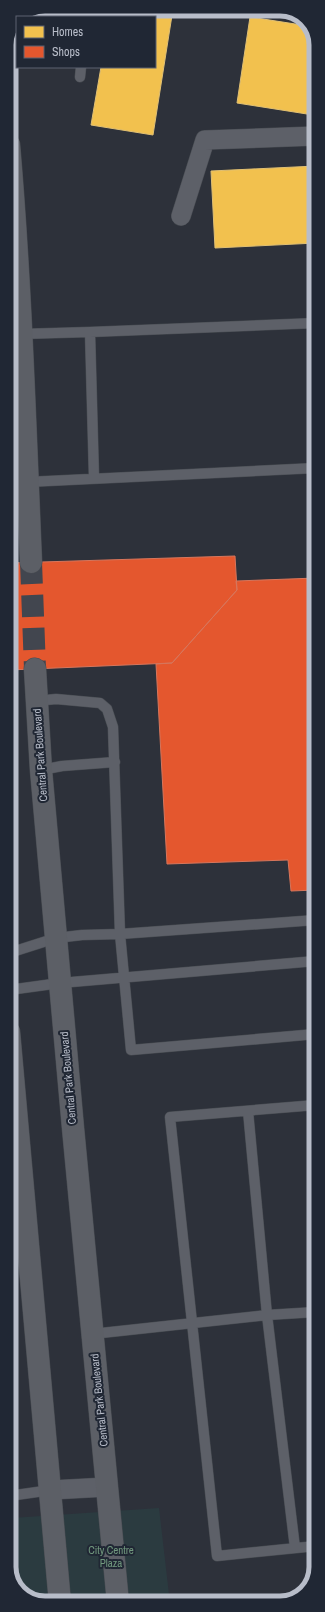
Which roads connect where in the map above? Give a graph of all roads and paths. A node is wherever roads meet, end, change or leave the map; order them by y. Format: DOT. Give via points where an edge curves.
graph roads {
  1 [pos="309,136"];
  2 [pos="181,216"];
  3 [pos="309,323"];
  4 [pos="16,332"];
  5 [pos="90,332"];
  6 [pos="16,344"];
  7 [pos="309,468"];
  8 [pos="94,478"];
  9 [pos="28,482"];
  10 [pos="31,562"];
  11 [pos="35,668"];
  12 [pos="36,701"];
  13 [pos="115,762"];
  14 [pos="41,770"];
  15 [pos="309,920"];
  16 [pos="120,934"];
  17 [pos="56,938"];
  18 [pos="16,951"];
  19 [pos="309,962"];
  20 [pos="124,978"];
  21 [pos="60,983"];
  22 [pos="16,989"];
  23 [pos="309,1035"];
  24 [pos="309,1106"];
  25 [pos="248,1111"];
  26 [pos="16,1153"];
  27 [pos="309,1313"];
  28 [pos="267,1316"];
  29 [pos="193,1323"];
  30 [pos="92,1334"];
  31 [pos="107,1487"];
  32 [pos="51,1490"];
  33 [pos="16,1495"];
  34 [pos="309,1547"];
  35 [pos="295,1548"];
  36 [pos="59,1596"];
  37 [pos="117,1596"];
  1 -- 2 [label="street" via="205,140"];
  3 -- 5 [label="lane"];
  4 -- 5 [label="lane"];
  5 -- 8 [label="lane"];
  6 -- 9 [label="street"];
  7 -- 8 [label="lane"];
  8 -- 9 [label="lane"];
  9 -- 10 [label="street"];
  11 -- 12 [label="street, Central Park Boulevard"];
  12 -- 13 [label="lane" via="56,699 100,703 107,709 113,727"];
  12 -- 14 [label="street, Central Park Boulevard"];
  13 -- 14 [label="lane"];
  13 -- 16 [label="lane"];
  14 -- 17 [label="street, Central Park Boulevard"];
  15 -- 16 [label="lane"];
  16 -- 17 [label="lane"];
  16 -- 20 [label="lane"];
  17 -- 18 [label="lane"];
  17 -- 21 [label="street, Central Park Boulevard"];
  19 -- 20 [label="lane"];
  20 -- 21 [label="lane"];
  20 -- 23 [label="lane" via="131,1050"];
  21 -- 22 [label="lane"];
  21 -- 30 [label="street, Central Park Boulevard"];
  24 -- 25 [label="lane"];
  25 -- 28 [label="lane"];
  25 -- 29 [label="lane" via="170,1117"];
  26 -- 32 [label="street"];
  27 -- 28 [label="lane"];
  28 -- 29 [label="lane"];
  28 -- 35 [label="lane"];
  29 -- 30 [label="lane"];
  29 -- 35 [label="lane" via="218,1556"];
  30 -- 31 [label="street, Central Park Boulevard"];
  31 -- 32 [label="street"];
  31 -- 37 [label="street, Central Park Boulevard"];
  32 -- 33 [label="lane"];
  32 -- 36 [label="street"];
  34 -- 35 [label="lane"];
}
